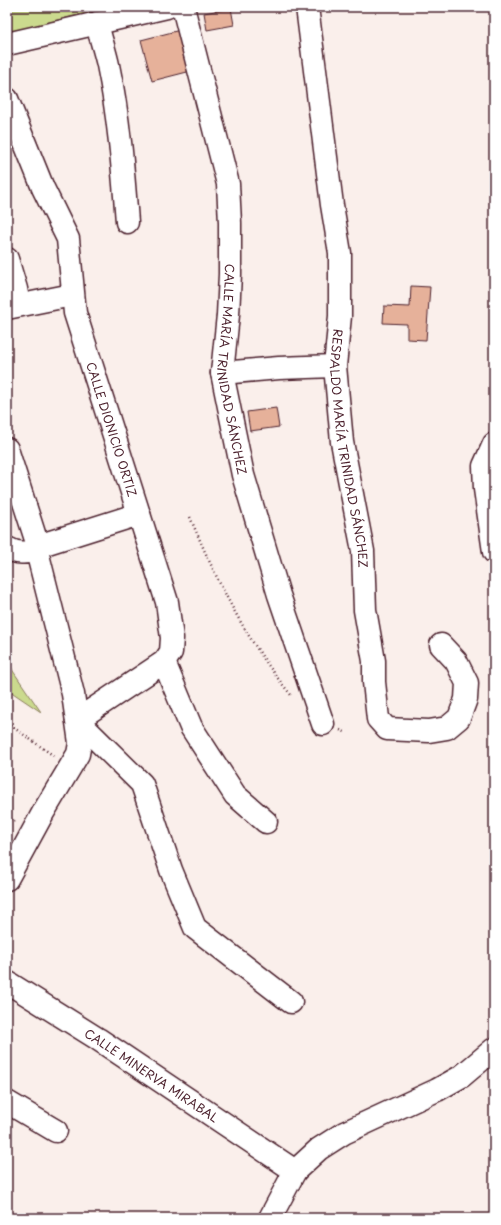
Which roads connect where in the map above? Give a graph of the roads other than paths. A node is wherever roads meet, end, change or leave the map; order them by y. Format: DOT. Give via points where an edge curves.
graph roads {
  1 [pos="167,7"];
  2 [pos="183,7"];
  3 [pos="307,7"];
  4 [pos="97,24"];
  5 [pos="7,44"];
  6 [pos="7,99"];
  7 [pos="127,222"];
  8 [pos="7,259"];
  9 [pos="72,295"];
  10 [pos="13,306"];
  11 [pos="335,366"];
  12 [pos="222,373"];
  13 [pos="494,444"];
  14 [pos="7,449"];
  15 [pos="139,514"];
  16 [pos="7,548"];
  17 [pos="37,548"];
  18 [pos="494,552"];
  19 [pos="441,645"];
  20 [pos="164,662"];
  21 [pos="77,720"];
  22 [pos="323,724"];
  23 [pos="266,822"];
  24 [pos="7,879"];
  25 [pos="7,982"];
  26 [pos="291,1002"];
  27 [pos="494,1049"];
  28 [pos="7,1102"];
  29 [pos="56,1131"];
  30 [pos="295,1171"];
  31 [pos="270,1218"];
  1 -- 4 [label="street"];
  2 -- 12 [label="street, CALLE MARÍA TRINIDAD SÁNCHEZ" via="228,184 230,274"];
  3 -- 11 [label="street, RESPALDO MARÍA TRINIDAD SÁNCHEZ" via="340,253 340,316"];
  4 -- 5 [label="street"];
  4 -- 7 [label="street" via="108,64 117,118"];
  6 -- 9 [label="street, CALLE DIONICIO ORTIZ" via="43,188 68,239"];
  8 -- 10 [label="street" via="16,289"];
  9 -- 10 [label="street"];
  9 -- 15 [label="street, CALLE DIONICIO ORTIZ" via="75,314"];
  11 -- 12 [label="street"];
  11 -- 19 [label="street, RESPALDO MARÍA TRINIDAD SÁNCHEZ" via="342,442 363,551 365,610 374,661 378,719 387,729 429,732 447,728 459,718 466,699 467,683 456,661"];
  12 -- 22 [label="street, CALLE MARÍA TRINIDAD SÁNCHEZ" via="243,475 279,595"];
  13 -- 18 [label="street" via="484,466"];
  14 -- 17 [label="street"];
  15 -- 17 [label="street"];
  15 -- 20 [label="street, CALLE DIONICIO ORTIZ" via="167,602 172,638 171,652"];
  16 -- 17 [label="street" via="13,552 23,553"];
  17 -- 21 [label="street"];
  20 -- 21 [label="street"];
  20 -- 23 [label="street" via="191,727 203,746 235,795"];
  21 -- 24 [label="street" via="80,743 78,754"];
  21 -- 26 [label="street" via="142,784 171,870 195,928"];
  25 -- 30 [label="street, CALLE MINERVA MIRABAL" via="98,1039"];
  27 -- 30 [label="street" via="462,1076 437,1090 344,1133 319,1149"];
  28 -- 29 [label="street"];
  30 -- 31 [label="street"];
}
